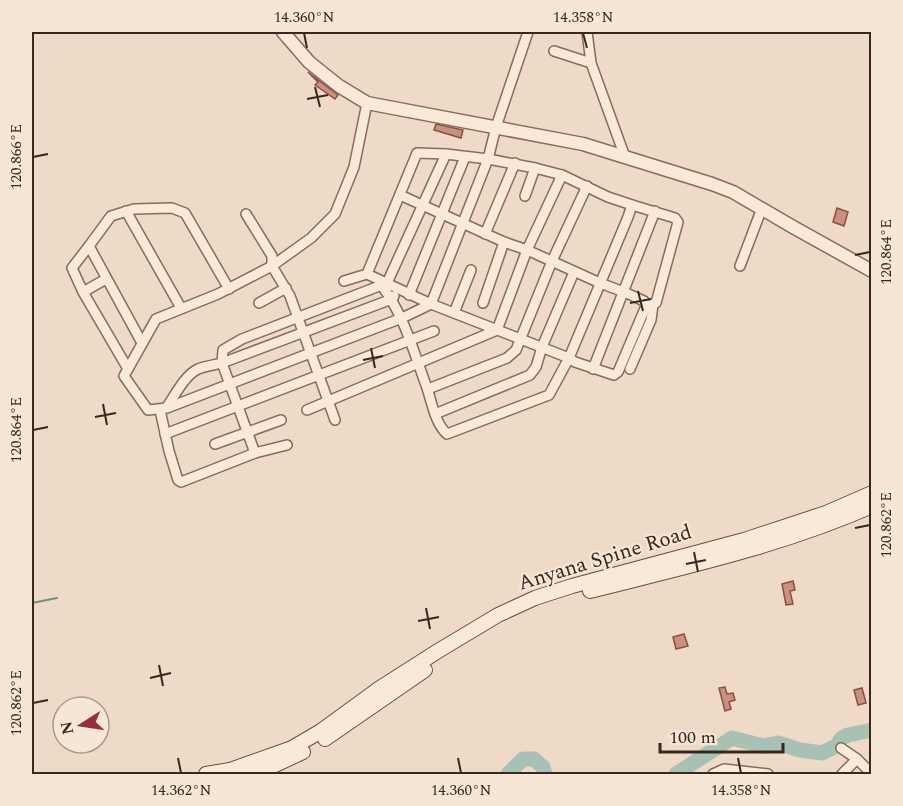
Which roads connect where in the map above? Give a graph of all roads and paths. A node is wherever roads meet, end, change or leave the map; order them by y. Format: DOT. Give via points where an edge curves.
graph roads {
  1 [pos="283,32"];
  2 [pos="528,32"];
  3 [pos="587,32"];
  4 [pos="554,51"];
  5 [pos="591,63"];
  6 [pos="367,103"];
  7 [pos="496,127"];
  8 [pos="446,154"];
  9 [pos="465,157"];
  10 [pos="625,157"];
  11 [pos="488,159"];
  12 [pos="515,164"];
  13 [pos="535,168"];
  14 [pos="562,175"];
  15 [pos="586,186"];
  16 [pos="400,195"];
  17 [pos="525,196"];
  18 [pos="422,204"];
  19 [pos="632,205"];
  20 [pos="762,208"];
  21 [pos="126,211"];
  22 [pos="655,212"];
  23 [pos="442,213"];
  24 [pos="246,214"];
  25 [pos="462,223"];
  26 [pos="485,234"];
  27 [pos="504,242"];
  28 [pos="89,246"];
  29 [pos="527,250"];
  30 [pos="552,261"];
  31 [pos="272,266"];
  32 [pos="740,266"];
  33 [pos="471,270"];
  34 [pos="872,271"];
  35 [pos="574,272"];
  36 [pos="367,274"];
  37 [pos="106,279"];
  38 [pos="344,281"];
  39 [pos="384,284"];
  40 [pos="600,284"];
  41 [pos="286,288"];
  42 [pos="229,289"];
  43 [pos="624,291"];
  44 [pos="83,292"];
  45 [pos="404,292"];
  46 [pos="392,299"];
  47 [pos="259,303"];
  48 [pos="483,303"];
  49 [pos="431,304"];
  50 [pos="650,305"];
  51 [pos="181,308"];
  52 [pos="454,313"];
  53 [pos="297,318"];
  54 [pos="402,318"];
  55 [pos="497,330"];
  56 [pos="434,331"];
  57 [pos="303,333"];
  58 [pos="409,340"];
  59 [pos="521,340"];
  60 [pos="142,343"];
  61 [pos="542,347"];
  62 [pos="310,352"];
  63 [pos="569,358"];
  64 [pos="222,363"];
  65 [pos="418,363"];
  66 [pos="128,369"];
  67 [pos="592,369"];
  68 [pos="630,369"];
  69 [pos="318,377"];
  70 [pos="229,384"];
  71 [pos="428,389"];
  72 [pos="328,400"];
  73 [pos="237,406"];
  74 [pos="163,409"];
  75 [pos="307,410"];
  76 [pos="435,414"];
  77 [pos="280,420"];
  78 [pos="335,420"];
  79 [pos="248,432"];
  80 [pos="165,434"];
  81 [pos="215,444"];
  82 [pos="287,445"];
  83 [pos="255,453"];
  84 [pos="872,493"];
  85 [pos="872,506"];
  86 [pos="841,747"];
  87 [pos="857,759"];
  88 [pos="206,774"];
  89 [pos="247,774"];
  90 [pos="713,774"];
  91 [pos="762,774"];
  92 [pos="768,774"];
  93 [pos="843,774"];
  94 [pos="872,774"];
  1 -- 6 [label="street" via="309,62"];
  2 -- 7 [label="street"];
  3 -- 5 [label="street"];
  4 -- 5 [label="street"];
  5 -- 10 [label="street"];
  6 -- 7 [label="street"];
  6 -- 31 [label="street" via="354,166 335,214 311,238"];
  7 -- 10 [label="street" via="583,144"];
  7 -- 11 [label="street"];
  8 -- 9 [label="street"];
  8 -- 16 [label="street" via="417,153"];
  8 -- 18 [label="street"];
  9 -- 11 [label="street"];
  9 -- 23 [label="street"];
  10 -- 20 [label="street" via="733,192"];
  11 -- 12 [label="street"];
  11 -- 25 [label="street"];
  12 -- 13 [label="street"];
  12 -- 26 [label="street"];
  13 -- 14 [label="street"];
  13 -- 17 [label="street"];
  14 -- 15 [label="street"];
  14 -- 29 [label="street"];
  15 -- 19 [label="street"];
  15 -- 30 [label="street"];
  16 -- 18 [label="street"];
  16 -- 36 [label="street"];
  18 -- 23 [label="street"];
  18 -- 39 [label="street"];
  19 -- 22 [label="street"];
  19 -- 40 [label="street"];
  20 -- 32 [label="street"];
  20 -- 34 [label="street"];
  21 -- 28 [label="street" via="111,216"];
  21 -- 42 [label="street" via="172,208 185,213"];
  21 -- 51 [label="street"];
  22 -- 43 [label="street"];
  22 -- 50 [label="street" via="678,222 659,293"];
  23 -- 25 [label="street"];
  23 -- 45 [label="street"];
  24 -- 31 [label="street" via="272,256"];
  25 -- 26 [label="street"];
  25 -- 49 [label="street"];
  26 -- 27 [label="street"];
  27 -- 29 [label="street"];
  27 -- 48 [label="street"];
  28 -- 37 [label="street"];
  28 -- 44 [label="street" via="72,268"];
  29 -- 30 [label="street"];
  29 -- 55 [label="street"];
  30 -- 35 [label="street"];
  30 -- 59 [label="street"];
  31 -- 41 [label="street"];
  31 -- 42 [label="street"];
  33 -- 52 [label="street"];
  35 -- 40 [label="street"];
  35 -- 61 [label="street"];
  36 -- 38 [label="street"];
  36 -- 39 [label="street"];
  37 -- 44 [label="street"];
  37 -- 60 [label="street"];
  39 -- 45 [label="street"];
  39 -- 46 [label="street"];
  39 -- 53 [label="street"];
  40 -- 43 [label="street"];
  40 -- 63 [label="street"];
  41 -- 47 [label="street"];
  41 -- 53 [label="street"];
  42 -- 51 [label="street"];
  43 -- 50 [label="street"];
  43 -- 67 [label="street"];
  44 -- 66 [label="street"];
  45 -- 46 [label="street"];
  45 -- 49 [label="street"];
  46 -- 54 [label="street"];
  46 -- 57 [label="street"];
  49 -- 52 [label="street"];
  49 -- 54 [label="street"];
  50 -- 67 [label="street" via="618,372 614,375"];
  50 -- 68 [label="street" via="651,320"];
  51 -- 60 [label="street" via="156,319"];
  52 -- 55 [label="street"];
  53 -- 57 [label="street"];
  53 -- 64 [label="street" via="223,350"];
  54 -- 58 [label="street"];
  54 -- 62 [label="street"];
  55 -- 59 [label="street"];
  55 -- 65 [label="street"];
  56 -- 58 [label="street"];
  57 -- 62 [label="street"];
  57 -- 64 [label="street"];
  58 -- 65 [label="street"];
  58 -- 69 [label="street"];
  59 -- 61 [label="street"];
  59 -- 71 [label="street" via="507,358"];
  60 -- 66 [label="street"];
  61 -- 63 [label="street"];
  61 -- 76 [label="street" via="536,367 524,379"];
  62 -- 69 [label="street"];
  62 -- 70 [label="street"];
  63 -- 67 [label="street"];
  63 -- 76 [label="street" via="553,389 543,398 447,434"];
  64 -- 70 [label="street"];
  64 -- 74 [label="street" via="193,372"];
  65 -- 71 [label="street"];
  65 -- 72 [label="street"];
  66 -- 74 [label="street" via="124,376 148,410"];
  69 -- 72 [label="street"];
  69 -- 73 [label="street"];
  70 -- 73 [label="street"];
  70 -- 74 [label="street"];
  71 -- 76 [label="street"];
  72 -- 75 [label="street"];
  72 -- 78 [label="street"];
  73 -- 79 [label="street"];
  73 -- 80 [label="street"];
  74 -- 80 [label="street"];
  77 -- 79 [label="street"];
  79 -- 81 [label="street"];
  79 -- 83 [label="street"];
  80 -- 83 [label="street" via="181,482"];
  82 -- 83 [label="street"];
  84 -- 88 [label="main road, Anyana Spine Road" via="744,540 535,598 438,651 292,748 230,770"];
  85 -- 89 [label="main road, Anyana Spine Road" via="750,550 538,605 443,658 297,756"];
  86 -- 87 [label="street"];
  87 -- 93 [label="street"];
  87 -- 94 [label="street"];
  90 -- 91 [label="street" via="724,769"];
  91 -- 92 [label="street"];
}
